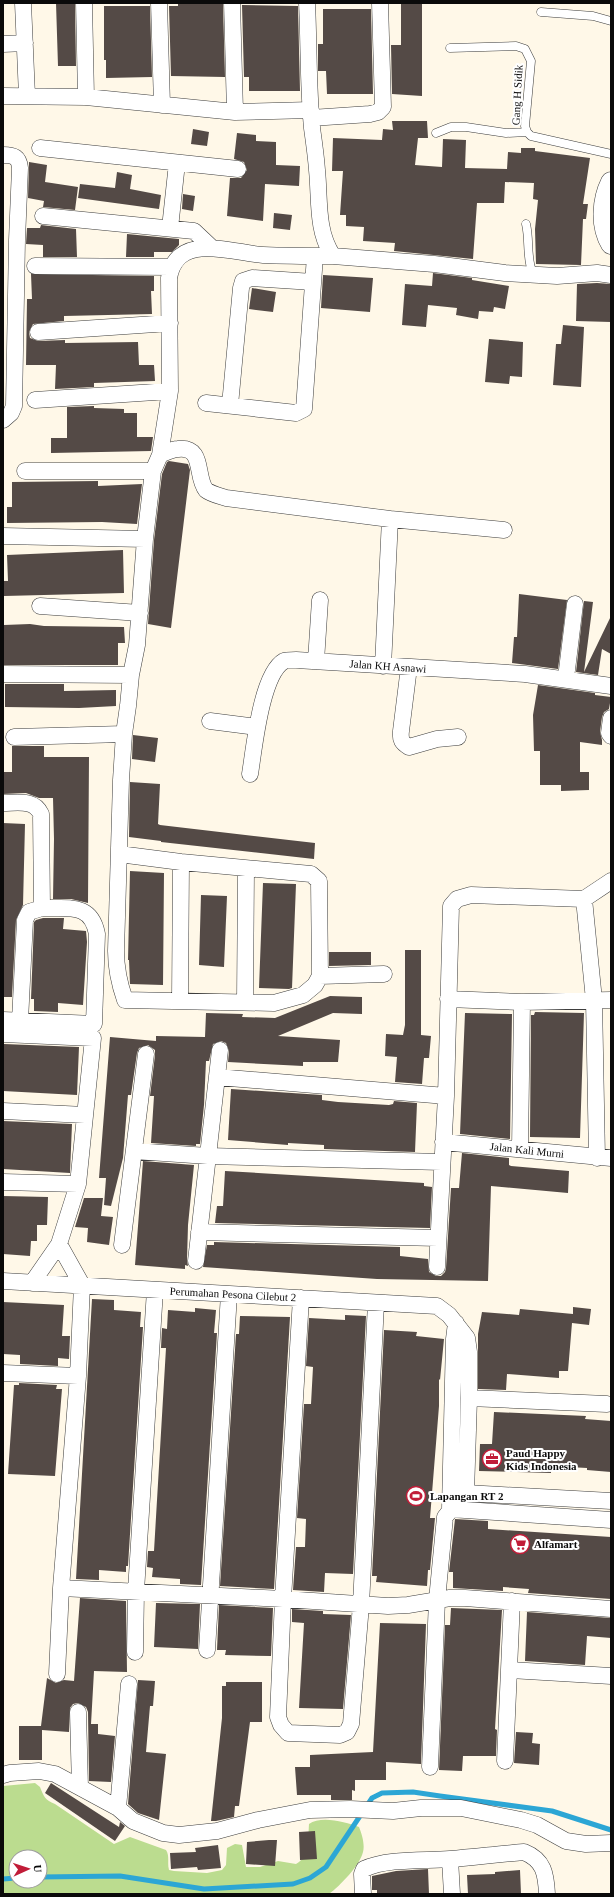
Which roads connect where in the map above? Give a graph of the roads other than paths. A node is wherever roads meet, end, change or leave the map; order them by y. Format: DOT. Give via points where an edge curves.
graph roads {
  1 [pos="24,3"];
  2 [pos="84,3"];
  3 [pos="159,3"];
  4 [pos="232,3"];
  5 [pos="307,3"];
  6 [pos="380,3"];
  7 [pos="541,12"];
  8 [pos="611,21"];
  9 [pos="25,43"];
  10 [pos="3,44"];
  11 [pos="450,48"];
  12 [pos="3,96"];
  13 [pos="27,96"];
  14 [pos="86,97"];
  15 [pos="162,105"];
  16 [pos="235,112"];
  17 [pos="311,114"];
  18 [pos="527,132"];
  19 [pos="436,133"];
  20 [pos="40,148"];
  21 [pos="611,154"];
  22 [pos="3,155"];
  23 [pos="177,163"];
  24 [pos="238,169"];
  25 [pos="611,182"];
  26 [pos="43,216"];
  27 [pos="526,224"];
  28 [pos="170,228"];
  29 [pos="10,241"];
  30 [pos="611,244"];
  31 [pos="211,247"];
  32 [pos="315,256"];
  33 [pos="333,256"];
  34 [pos="35,266"];
  35 [pos="171,267"];
  36 [pos="533,274"];
  37 [pos="611,275"];
  38 [pos="313,282"];
  39 [pos="170,323"];
  40 [pos="9,326"];
  41 [pos="38,332"];
  42 [pos="170,391"];
  43 [pos="35,400"];
  44 [pos="206,403"];
  45 [pos="230,405"];
  46 [pos="3,420"];
  47 [pos="160,455"];
  48 [pos="25,471"];
  49 [pos="153,471"];
  50 [pos="390,519"];
  51 [pos="504,530"];
  52 [pos="3,536"];
  53 [pos="145,539"];
  54 [pos="320,600"];
  55 [pos="575,604"];
  56 [pos="40,606"];
  57 [pos="140,613"];
  58 [pos="316,661"];
  59 [pos="383,666"];
  60 [pos="409,667"];
  61 [pos="3,674"];
  62 [pos="131,675"];
  63 [pos="566,678"];
  64 [pos="611,686"];
  65 [pos="611,718"];
  66 [pos="210,720"];
  67 [pos="258,727"];
  68 [pos="124,734"];
  69 [pos="611,736"];
  70 [pos="14,737"];
  71 [pos="458,737"];
  72 [pos="250,774"];
  73 [pos="3,803"];
  74 [pos="119,854"];
  75 [pos="181,862"];
  76 [pos="246,869"];
  77 [pos="611,881"];
  78 [pos="584,899"];
  79 [pos="42,908"];
  80 [pos="384,974"];
  81 [pos="320,976"];
  82 [pos="448,999"];
  83 [pos="594,1000"];
  84 [pos="611,1000"];
  85 [pos="180,1001"];
  86 [pos="245,1002"];
  87 [pos="522,1002"];
  88 [pos="3,1020"];
  89 [pos="20,1021"];
  90 [pos="3,1034"];
  91 [pos="220,1050"];
  92 [pos="146,1054"];
  93 [pos="217,1077"];
  94 [pos="446,1096"];
  95 [pos="3,1111"];
  96 [pos="85,1115"];
  97 [pos="443,1142"];
  98 [pos="520,1149"];
  99 [pos="134,1151"];
  100 [pos="208,1156"];
  101 [pos="604,1158"];
  102 [pos="442,1162"];
  103 [pos="3,1182"];
  104 [pos="78,1184"];
  105 [pos="199,1232"];
  106 [pos="438,1238"];
  107 [pos="60,1244"];
  108 [pos="122,1245"];
  109 [pos="196,1261"];
  110 [pos="437,1268"];
  111 [pos="3,1281"];
  112 [pos="32,1283"];
  113 [pos="82,1285"];
  114 [pos="155,1290"];
  115 [pos="229,1294"];
  116 [pos="301,1298"];
  117 [pos="376,1302"];
  118 [pos="456,1323"];
  119 [pos="3,1373"];
  120 [pos="78,1376"];
  121 [pos="469,1398"];
  122 [pos="607,1404"];
  123 [pos="466,1493"];
  124 [pos="611,1501"];
  125 [pos="450,1509"];
  126 [pos="611,1516"];
  127 [pos="60,1588"];
  128 [pos="136,1591"];
  129 [pos="210,1595"];
  130 [pos="283,1599"];
  131 [pos="437,1600"];
  132 [pos="512,1601"];
  133 [pos="361,1605"];
  134 [pos="611,1609"];
  135 [pos="207,1650"];
  136 [pos="135,1652"];
  137 [pos="510,1670"];
  138 [pos="57,1674"];
  139 [pos="611,1676"];
  140 [pos="129,1684"];
  141 [pos="78,1712"];
  142 [pos="505,1761"];
  143 [pos="430,1767"];
  144 [pos="3,1775"];
  145 [pos="80,1787"];
  146 [pos="118,1808"];
  147 [pos="611,1843"];
  148 [pos="450,1859"];
  149 [pos="363,1894"];
  150 [pos="452,1894"];
  151 [pos="547,1894"];
  1 -- 9 [label="street"];
  2 -- 14 [label="street"];
  3 -- 15 [label="street"];
  4 -- 16 [label="street"];
  5 -- 17 [label="street"];
  6 -- 17 [label="street" via="382,107 378,112 370,114"];
  7 -- 8 [label="lane" via="593,16"];
  9 -- 10 [label="street"];
  9 -- 13 [label="street"];
  11 -- 18 [label="lane, Gang H Sidik" via="516,46 525,49 531,61 525,126"];
  12 -- 13 [label="street"];
  13 -- 14 [label="street"];
  14 -- 15 [label="street"];
  15 -- 16 [label="street"];
  16 -- 17 [label="street"];
  17 -- 33 [label="street" via="322,234"];
  18 -- 19 [label="lane" via="506,133 451,126"];
  18 -- 21 [label="lane, Gang H Sidik" via="531,136"];
  20 -- 23 [label="street"];
  22 -- 29 [label="street" via="15,156 20,168"];
  23 -- 24 [label="street"];
  23 -- 28 [label="street"];
  25 -- 30 [label="street" via="604,200 604,214 605,228"];
  26 -- 28 [label="street"];
  27 -- 36 [label="lane" via="529,265"];
  28 -- 31 [label="street" via="194,231"];
  29 -- 40 [label="street"];
  31 -- 32 [label="street" via="262,255"];
  31 -- 35 [label="street" via="186,253"];
  32 -- 33 [label="street"];
  32 -- 38 [label="street"];
  33 -- 36 [label="street"];
  34 -- 35 [label="street"];
  35 -- 39 [label="street"];
  36 -- 37 [label="street"];
  38 -- 45 [label="street" via="252,278 243,281 240,288"];
  38 -- 45 [label="street" via="304,409 296,413"];
  39 -- 41 [label="street"];
  39 -- 42 [label="street"];
  40 -- 46 [label="street" via="14,406"];
  42 -- 43 [label="street"];
  42 -- 47 [label="street"];
  44 -- 45 [label="street"];
  47 -- 49 [label="street"];
  47 -- 50 [label="street" via="178,448 192,452 207,491 226,498"];
  48 -- 49 [label="street"];
  49 -- 53 [label="street"];
  50 -- 51 [label="street"];
  50 -- 59 [label="street"];
  52 -- 53 [label="street"];
  53 -- 57 [label="street"];
  54 -- 58 [label="street"];
  55 -- 63 [label="street"];
  56 -- 57 [label="street"];
  57 -- 62 [label="street"];
  58 -- 59 [label="street, Jalan KH Asnawi"];
  58 -- 67 [label="street, Jalan KH Asnawi" via="284,661 278,667 264,694"];
  59 -- 60 [label="street, Jalan KH Asnawi"];
  60 -- 63 [label="street, Jalan KH Asnawi"];
  60 -- 71 [label="street" via="400,739 403,744 409,747 436,739"];
  61 -- 62 [label="street"];
  62 -- 68 [label="street"];
  63 -- 64 [label="street, Jalan KH Asnawi"];
  65 -- 69 [label="street"];
  66 -- 67 [label="street"];
  67 -- 72 [label="street, Jalan KH Asnawi"];
  68 -- 70 [label="street"];
  68 -- 74 [label="street"];
  73 -- 79 [label="street" via="30,803 41,814"];
  74 -- 75 [label="street"];
  74 -- 85 [label="street" via="116,968 125,1000"];
  75 -- 76 [label="street"];
  75 -- 85 [label="street"];
  76 -- 81 [label="street" via="311,874 319,881"];
  76 -- 86 [label="street"];
  77 -- 78 [label="street"];
  78 -- 82 [label="street" via="471,895 457,899 451,906"];
  78 -- 83 [label="street"];
  79 -- 89 [label="street" via="29,912 25,920"];
  79 -- 89 [label="street" via="79,909 92,917 97,934 94,1024"];
  80 -- 81 [label="street"];
  81 -- 86 [label="street" via="315,985 302,995 274,1003"];
  82 -- 87 [label="street"];
  82 -- 94 [label="street"];
  83 -- 84 [label="street"];
  83 -- 87 [label="street"];
  83 -- 101 [label="street"];
  85 -- 86 [label="street"];
  87 -- 98 [label="street"];
  88 -- 89 [label="street"];
  90 -- 96 [label="street" via="93,1038"];
  91 -- 93 [label="street"];
  92 -- 99 [label="street"];
  93 -- 94 [label="street"];
  93 -- 100 [label="street"];
  94 -- 97 [label="street"];
  95 -- 96 [label="street"];
  96 -- 104 [label="street"];
  97 -- 98 [label="street, Jalan Kali Murni"];
  97 -- 102 [label="street"];
  98 -- 101 [label="street, Jalan Kali Murni"];
  99 -- 100 [label="street"];
  99 -- 108 [label="street"];
  100 -- 102 [label="street"];
  100 -- 105 [label="street"];
  102 -- 106 [label="street"];
  103 -- 104 [label="street"];
  104 -- 107 [label="street"];
  105 -- 106 [label="street"];
  105 -- 109 [label="street"];
  106 -- 110 [label="street"];
  107 -- 112 [label="street"];
  107 -- 113 [label="street"];
  111 -- 112 [label="street, Perumahan Pesona Cilebut 2"];
  112 -- 113 [label="street, Perumahan Pesona Cilebut 2"];
  113 -- 114 [label="street, Perumahan Pesona Cilebut 2"];
  113 -- 120 [label="street"];
  114 -- 115 [label="street, Perumahan Pesona Cilebut 2"];
  114 -- 128 [label="street"];
  115 -- 116 [label="street, Perumahan Pesona Cilebut 2"];
  115 -- 129 [label="street"];
  116 -- 117 [label="street, Perumahan Pesona Cilebut 2"];
  116 -- 130 [label="street"];
  117 -- 118 [label="street, Perumahan Pesona Cilebut 2" via="437,1306"];
  117 -- 133 [label="street"];
  118 -- 121 [label="street, Perumahan Pesona Cilebut 2" via="467,1338"];
  118 -- 125 [label="street"];
  119 -- 120 [label="street"];
  120 -- 127 [label="street"];
  121 -- 122 [label="street"];
  121 -- 123 [label="street, Perumahan Pesona Cilebut 2"];
  123 -- 124 [label="street"];
  123 -- 125 [label="street"];
  125 -- 126 [label="street"];
  125 -- 131 [label="street" via="445,1517"];
  127 -- 128 [label="street"];
  127 -- 138 [label="street"];
  128 -- 129 [label="street"];
  128 -- 136 [label="street"];
  129 -- 130 [label="street"];
  129 -- 135 [label="street"];
  130 -- 133 [label="street"];
  130 -- 133 [label="street" via="278,1717 288,1733 347,1732 351,1724"];
  131 -- 132 [label="street" via="458,1598"];
  131 -- 133 [label="street" via="401,1605"];
  131 -- 143 [label="street"];
  132 -- 134 [label="street"];
  132 -- 137 [label="street"];
  137 -- 139 [label="street"];
  137 -- 142 [label="street"];
  140 -- 146 [label="street"];
  141 -- 145 [label="street"];
  144 -- 145 [label="street" via="39,1771 55,1774"];
  145 -- 146 [label="street"];
  146 -- 147 [label="street" via="133,1821 163,1833 179,1835 217,1831 310,1810 393,1811 461,1808 537,1825 566,1841 586,1844"];
  148 -- 149 [label="street" via="370,1866 364,1869 362,1874"];
  148 -- 150 [label="street"];
  148 -- 151 [label="street" via="524,1852 535,1857 542,1865"];
}
